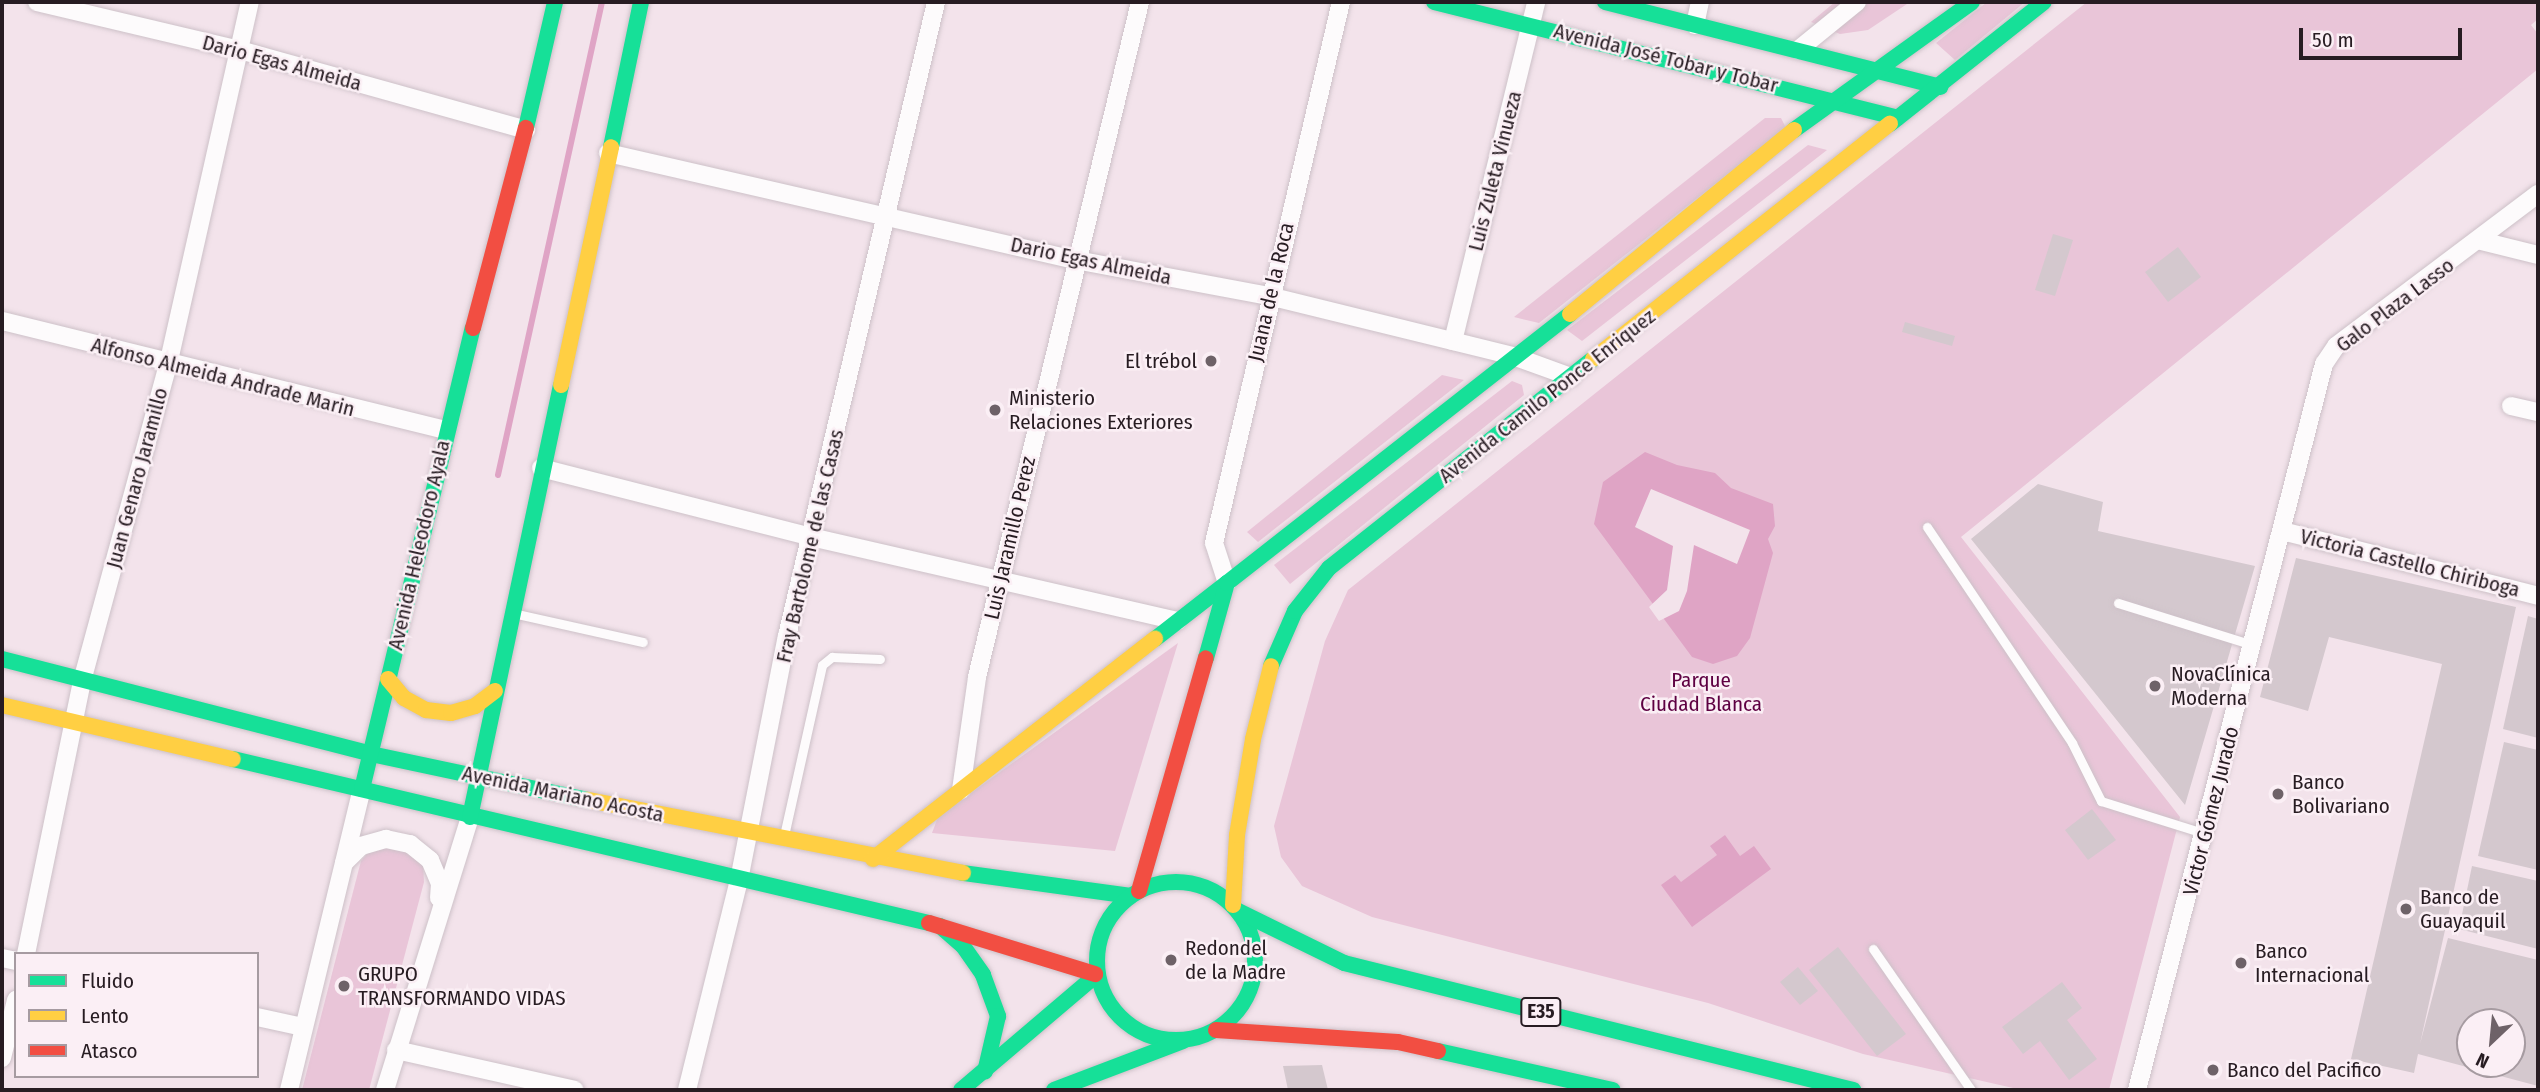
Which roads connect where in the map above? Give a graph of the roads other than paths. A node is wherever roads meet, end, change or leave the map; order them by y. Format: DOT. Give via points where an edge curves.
graph roads {
  1 [pos="37,2"];
  2 [pos="250,2"];
  3 [pos="555,2"];
  4 [pos="640,2"];
  5 [pos="936,2"];
  6 [pos="1140,2"];
  7 [pos="1341,2"];
  8 [pos="1434,2"];
  9 [pos="1536,2"];
  10 [pos="1605,2"];
  11 [pos="1700,2"];
  12 [pos="1857,2"];
  13 [pos="1972,2"];
  14 [pos="2044,2"];
  15 [pos="1695,25"];
  16 [pos="1531,26"];
  17 [pos="240,50"];
  18 [pos="1798,50"];
  19 [pos="1877,71"];
  20 [pos="1940,88"];
  21 [pos="1836,99"];
  22 [pos="1898,118"];
  23 [pos="526,131"];
  24 [pos="608,153"];
  25 [pos="2538,194"];
  26 [pos="888,218"];
  27 [pos="2481,241"];
  28 [pos="2538,255"];
  29 [pos="1076,260"];
  30 [pos="1269,296"];
  31 [pos="2,321"];
  32 [pos="1453,341"];
  33 [pos="1513,356"];
  34 [pos="168,365"];
  35 [pos="1571,377"];
  36 [pos="2511,406"];
  37 [pos="2538,412"];
  38 [pos="445,430"];
  39 [pos="541,468"];
  40 [pos="1927,527"];
  41 [pos="2282,531"];
  42 [pos="811,537"];
  43 [pos="1000,579"];
  44 [pos="1227,583"];
  45 [pos="2538,596"];
  46 [pos="2118,603"];
  47 [pos="511,612"];
  48 [pos="1177,621"];
  49 [pos="643,642"];
  50 [pos="2253,645"];
  51 [pos="2,659"];
  52 [pos="880,659"];
  53 [pos="388,679"];
  54 [pos="82,681"];
  55 [pos="495,691"];
  56 [pos="2,705"];
  57 [pos="72,724"];
  58 [pos="371,754"];
  59 [pos="478,776"];
  60 [pos="362,789"];
  61 [pos="961,790"];
  62 [pos="470,817"];
  63 [pos="2207,834"];
  64 [pos="749,835"];
  65 [pos="783,841"];
  66 [pos="873,859"];
  67 [pos="343,864"];
  68 [pos="739,880"];
  69 [pos="1135,893"];
  70 [pos="1235,908"];
  71 [pos="438,909"];
  72 [pos="940,926"];
  73 [pos="1873,948"];
  74 [pos="26,952"];
  75 [pos="1095,974"];
  76 [pos="14,1008"];
  77 [pos="259,1017"];
  78 [pos="303,1027"];
  79 [pos="1216,1030"];
  80 [pos="1188,1040"];
  81 [pos="397,1050"];
  82 [pos="2,1058"];
  83 [pos="985,1072"];
  84 [pos="1562,1084"];
  85 [pos="1057,1089"];
  86 [pos="289,1090"];
  87 [pos="385,1090"];
  88 [pos="575,1090"];
  89 [pos="687,1090"];
  90 [pos="961,1090"];
  91 [pos="1613,1090"];
  92 [pos="1853,1090"];
  93 [pos="1971,1090"];
  94 [pos="2137,1090"];
  1 -- 17 [label="street, Dario Egas Almeida"];
  2 -- 17 [label="street, Juan Genaro Jaramillo"];
  3 -- 23 [label="main road, Avenida Heleodoro Ayala"];
  4 -- 24 [label="main road"];
  5 -- 26 [label="street, Fray Bartolome de las Casas"];
  6 -- 29 [label="street, Luis Jaramillo Perez"];
  7 -- 30 [label="street, Juana de la Roca"];
  8 -- 16 [label="main road, Avenida José Tobar y Tobar"];
  9 -- 16 [label="street, Luis Zuleta Vinueza"];
  10 -- 15 [label="main road, Avenida José Tobar y Tobar"];
  11 -- 15 [label="street"];
  12 -- 18 [label="street"];
  13 -- 19 [label="main road"];
  14 -- 20 [label="main road, Avenida Camilo Ponce Enriquez"];
  15 -- 18 [label="main road, Avenida José Tobar y Tobar"];
  16 -- 21 [label="main road, Avenida José Tobar y Tobar"];
  16 -- 32 [label="street, Luis Zuleta Vinueza"];
  17 -- 23 [label="street, Dario Egas Almeida"];
  17 -- 34 [label="street, Juan Genaro Jaramillo"];
  18 -- 19 [label="main road, Avenida José Tobar y Tobar"];
  19 -- 20 [label="main road, Avenida José Tobar y Tobar"];
  19 -- 21 [label="main road"];
  20 -- 22 [label="main road, Avenida Camilo Ponce Enriquez"];
  21 -- 22 [label="main road, Avenida José Tobar y Tobar"];
  21 -- 33 [label="main road"];
  22 -- 35 [label="main road, Avenida Camilo Ponce Enriquez"];
  23 -- 38 [label="main road, Avenida Heleodoro Ayala"];
  24 -- 26 [label="street, Dario Egas Almeida"];
  24 -- 39 [label="main road"];
  25 -- 27 [label="street, Galo Plaza Lasso"];
  26 -- 29 [label="street, Dario Egas Almeida"];
  26 -- 42 [label="street, Fray Bartolome de las Casas"];
  27 -- 28 [label="street"];
  27 -- 41 [label="street, Galo Plaza Lasso" via="2329,353"];
  29 -- 30 [label="street, Dario Egas Almeida"];
  29 -- 43 [label="street, Luis Jaramillo Perez"];
  30 -- 32 [label="street, Dario Egas Almeida"];
  30 -- 44 [label="street, Juana de la Roca" via="1214,543"];
  31 -- 34 [label="street, Alfonso Almeida Andrade Marin"];
  32 -- 33 [label="street, Dario Egas Almeida"];
  33 -- 35 [label="street, Dario Egas Almeida"];
  33 -- 44 [label="main road"];
  34 -- 38 [label="street, Alfonso Almeida Andrade Marin"];
  34 -- 54 [label="street, Juan Genaro Jaramillo"];
  35 -- 70 [label="main road, Avenida Camilo Ponce Enriquez" via="1329,568 1295,611 1273,660 1253,740 1237,835"];
  36 -- 37 [label="street"];
  38 -- 53 [label="main road, Avenida Heleodoro Ayala"];
  39 -- 42 [label="street"];
  39 -- 47 [label="main road"];
  40 -- 63 [label="lane" via="2072,743 2101,801"];
  41 -- 45 [label="street, Victoria Castello Chiriboga"];
  41 -- 50 [label="street, Victor Gómez Jurado"];
  42 -- 43 [label="street"];
  42 -- 64 [label="street, Fray Bartolome de las Casas"];
  43 -- 48 [label="street"];
  43 -- 61 [label="street, Luis Jaramillo Perez" via="977,677"];
  44 -- 48 [label="main road"];
  44 -- 69 [label="main road"];
  46 -- 50 [label="lane"];
  47 -- 49 [label="lane"];
  47 -- 55 [label="main road"];
  48 -- 61 [label="main road"];
  50 -- 63 [label="street, Victor Gómez Jurado"];
  51 -- 54 [label="main road, Avenida Mariano Acosta"];
  52 -- 65 [label="lane" via="832,657 822,664"];
  53 -- 55 [label="main road" via="404,698 426,710 451,713 475,706"];
  53 -- 58 [label="main road, Avenida Heleodoro Ayala"];
  54 -- 57 [label="street, Juan Genaro Jaramillo"];
  54 -- 58 [label="main road, Avenida Mariano Acosta"];
  55 -- 59 [label="main road"];
  56 -- 57 [label="main road, Avenida Mariano Acosta"];
  57 -- 60 [label="main road, Avenida Mariano Acosta"];
  57 -- 74 [label="street, Juan Genaro Jaramillo"];
  58 -- 59 [label="main road, Avenida Mariano Acosta"];
  58 -- 60 [label="main road, Avenida Heleodoro Ayala"];
  59 -- 62 [label="main road"];
  59 -- 64 [label="main road, Avenida Mariano Acosta"];
  60 -- 62 [label="main road, Avenida Mariano Acosta"];
  60 -- 67 [label="street, Avenida Heleodoro Ayala"];
  61 -- 66 [label="main road"];
  62 -- 68 [label="main road, Avenida Mariano Acosta"];
  62 -- 71 [label="street"];
  63 -- 94 [label="street, Victor Gómez Jurado"];
  64 -- 65 [label="main road, Avenida Mariano Acosta"];
  64 -- 68 [label="street, Fray Bartolome de las Casas"];
  65 -- 66 [label="main road, Avenida Mariano Acosta"];
  66 -- 69 [label="main road, Avenida Mariano Acosta"];
  67 -- 71 [label="street" via="361,846 386,839 410,844 430,860 440,884"];
  67 -- 78 [label="street, Avenida Heleodoro Ayala"];
  68 -- 72 [label="main road, Avenida Mariano Acosta"];
  68 -- 89 [label="street, Fray Bartolome de las Casas"];
  69 -- 70 [label="main road, E35" via="1154,884 1188,882"];
  69 -- 75 [label="main road" via="1104,926"];
  70 -- 79 [label="main road" via="1256,953 1255,976 1241,1007"];
  70 -- 92 [label="main road, E35" via="1344,963"];
  71 -- 81 [label="street"];
  72 -- 75 [label="main road, Avenida Mariano Acosta"];
  72 -- 83 [label="main road" via="963,946 984,975 998,1016"];
  73 -- 93 [label="lane"];
  75 -- 80 [label="main road" via="1111,1006 1126,1022 1145,1034"];
  75 -- 83 [label="main road"];
  76 -- 82 [label="street"];
  77 -- 78 [label="street"];
  78 -- 86 [label="street, Avenida Heleodoro Ayala"];
  79 -- 80 [label="main road"];
  79 -- 84 [label="main road" via="1398,1042"];
  80 -- 85 [label="main road"];
  81 -- 87 [label="street"];
  81 -- 88 [label="street"];
  83 -- 90 [label="main road"];
  84 -- 91 [label="main road"];
}
